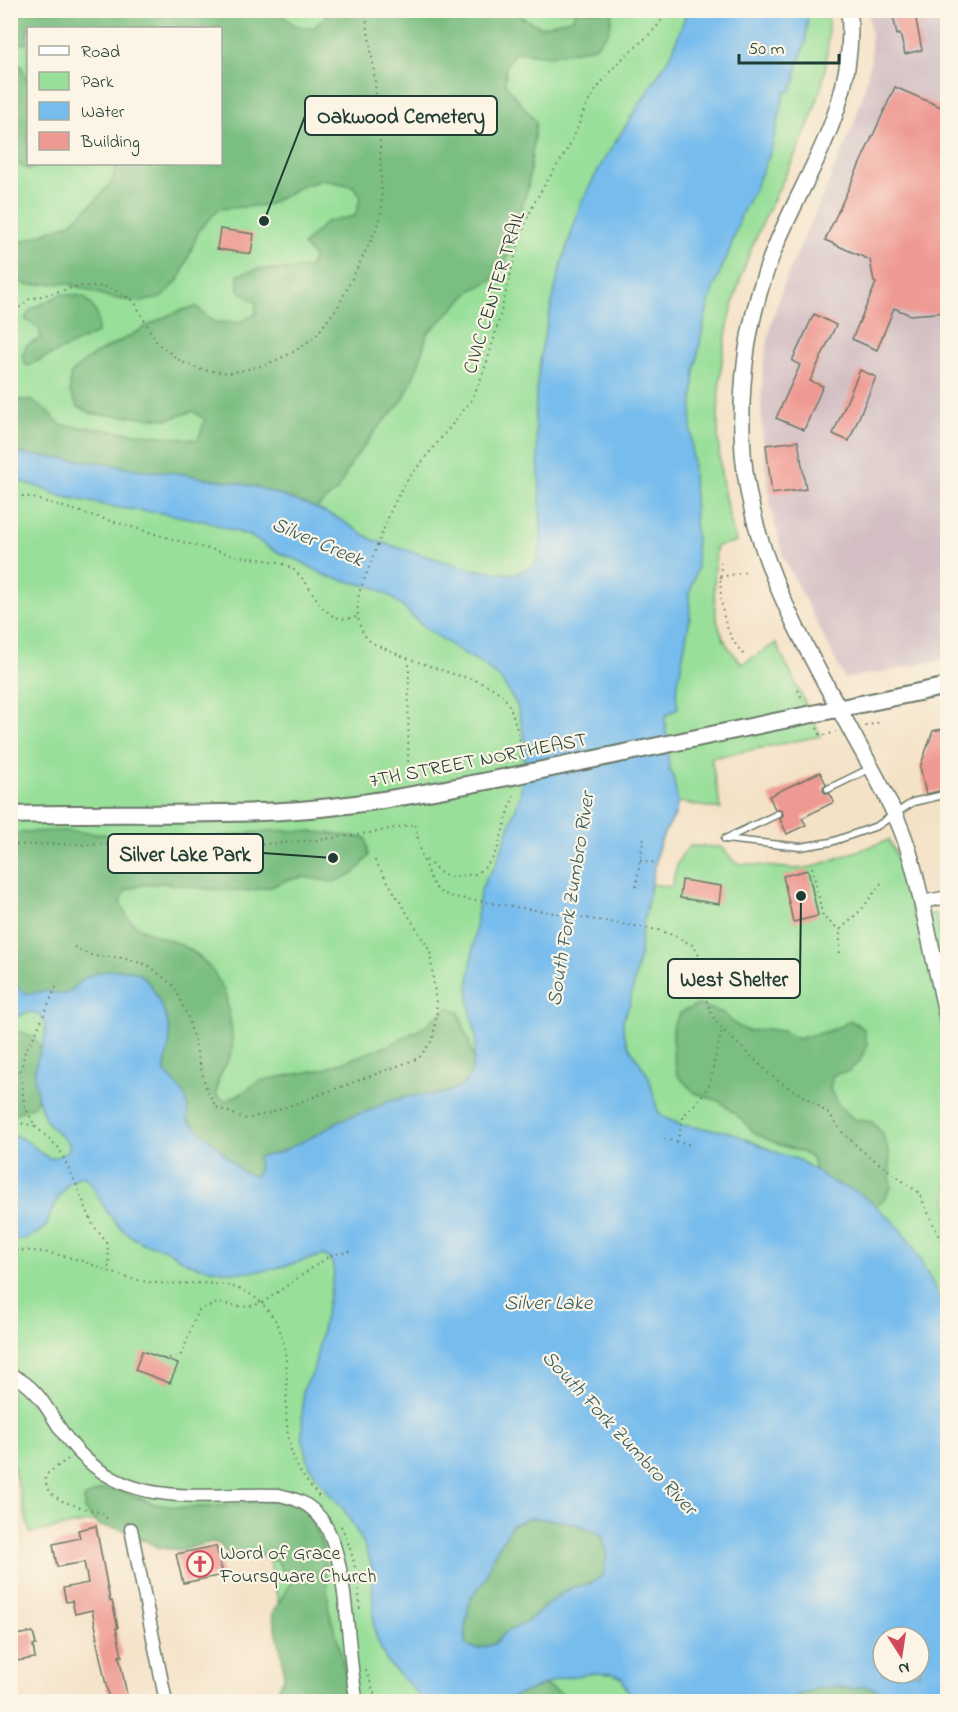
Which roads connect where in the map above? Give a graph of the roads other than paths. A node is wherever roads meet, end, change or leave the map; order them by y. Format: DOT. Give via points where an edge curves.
graph roads {
  1 [pos="849,10"];
  2 [pos="948,686"];
  3 [pos="839,708"];
  4 [pos="871,768"];
  5 [pos="828,789"];
  6 [pos="948,794"];
  7 [pos="778,814"];
  8 [pos="10,815"];
  9 [pos="895,815"];
  10 [pos="948,897"];
  11 [pos="922,902"];
  12 [pos="945,998"];
  13 [pos="948,1022"];
  14 [pos="10,1374"];
  15 [pos="130,1528"];
  16 [pos="166,1701"];
  17 [pos="357,1701"];
  1 -- 3 [label="street" via="851,46 838,107 779,238 754,311 744,371 742,421 749,502 769,568"];
  2 -- 3 [label="main road, 7TH STREET NORTHEAST"];
  3 -- 4 [label="street"];
  3 -- 8 [label="main road, 7TH STREET NORTHEAST, bridge" via="374,801 285,811"];
  4 -- 5 [label="lane"];
  4 -- 9 [label="street"];
  6 -- 9 [label="lane" via="913,801"];
  7 -- 9 [label="lane" via="725,839 800,847 867,831"];
  9 -- 11 [label="street"];
  10 -- 11 [label="street"];
  11 -- 12 [label="street"];
  12 -- 13 [label="street"];
  14 -- 17 [label="street" via="38,1394 77,1452 122,1484 175,1495 279,1495 306,1504 317,1513 339,1558"];
  15 -- 16 [label="street"];
}
